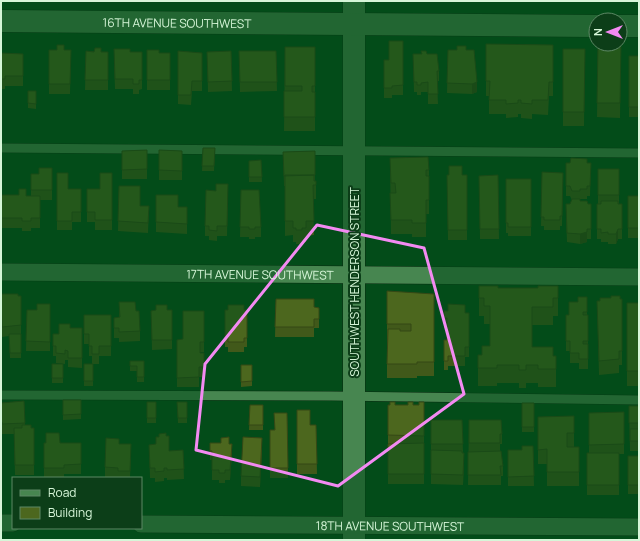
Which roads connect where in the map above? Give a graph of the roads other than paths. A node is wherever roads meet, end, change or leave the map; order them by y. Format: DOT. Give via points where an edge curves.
graph roads {
  1 [pos="354,1"];
  2 [pos="1,21"];
  3 [pos="354,24"];
  4 [pos="588,26"];
  5 [pos="628,26"];
  6 [pos="639,26"];
  7 [pos="1,148"];
  8 [pos="354,151"];
  9 [pos="639,153"];
  10 [pos="1,272"];
  11 [pos="354,274"];
  12 [pos="639,277"];
  13 [pos="1,395"];
  14 [pos="354,396"];
  15 [pos="639,400"];
  16 [pos="1,523"];
  17 [pos="12,523"];
  18 [pos="142,524"];
  19 [pos="639,527"];
  20 [pos="354,532"];
  1 -- 3 [label="street, SOUTHWEST HENDERSON STREET"];
  2 -- 3 [label="street, 16TH AVENUE SOUTHWEST"];
  3 -- 4 [label="street, 16TH AVENUE SOUTHWEST"];
  3 -- 8 [label="street, SOUTHWEST HENDERSON STREET"];
  5 -- 6 [label="street"];
  7 -- 8 [label="lane"];
  8 -- 9 [label="lane"];
  8 -- 11 [label="street, SOUTHWEST HENDERSON STREET"];
  10 -- 11 [label="street, 17TH AVENUE SOUTHWEST"];
  11 -- 12 [label="street, 17TH AVENUE SOUTHWEST"];
  11 -- 14 [label="street, SOUTHWEST HENDERSON STREET"];
  13 -- 14 [label="lane"];
  14 -- 15 [label="lane"];
  14 -- 20 [label="street, SOUTHWEST HENDERSON STREET"];
  16 -- 17 [label="street"];
  18 -- 20 [label="street, 18TH AVENUE SOUTHWEST"];
  19 -- 20 [label="street, 18TH AVENUE SOUTHWEST"];
}
